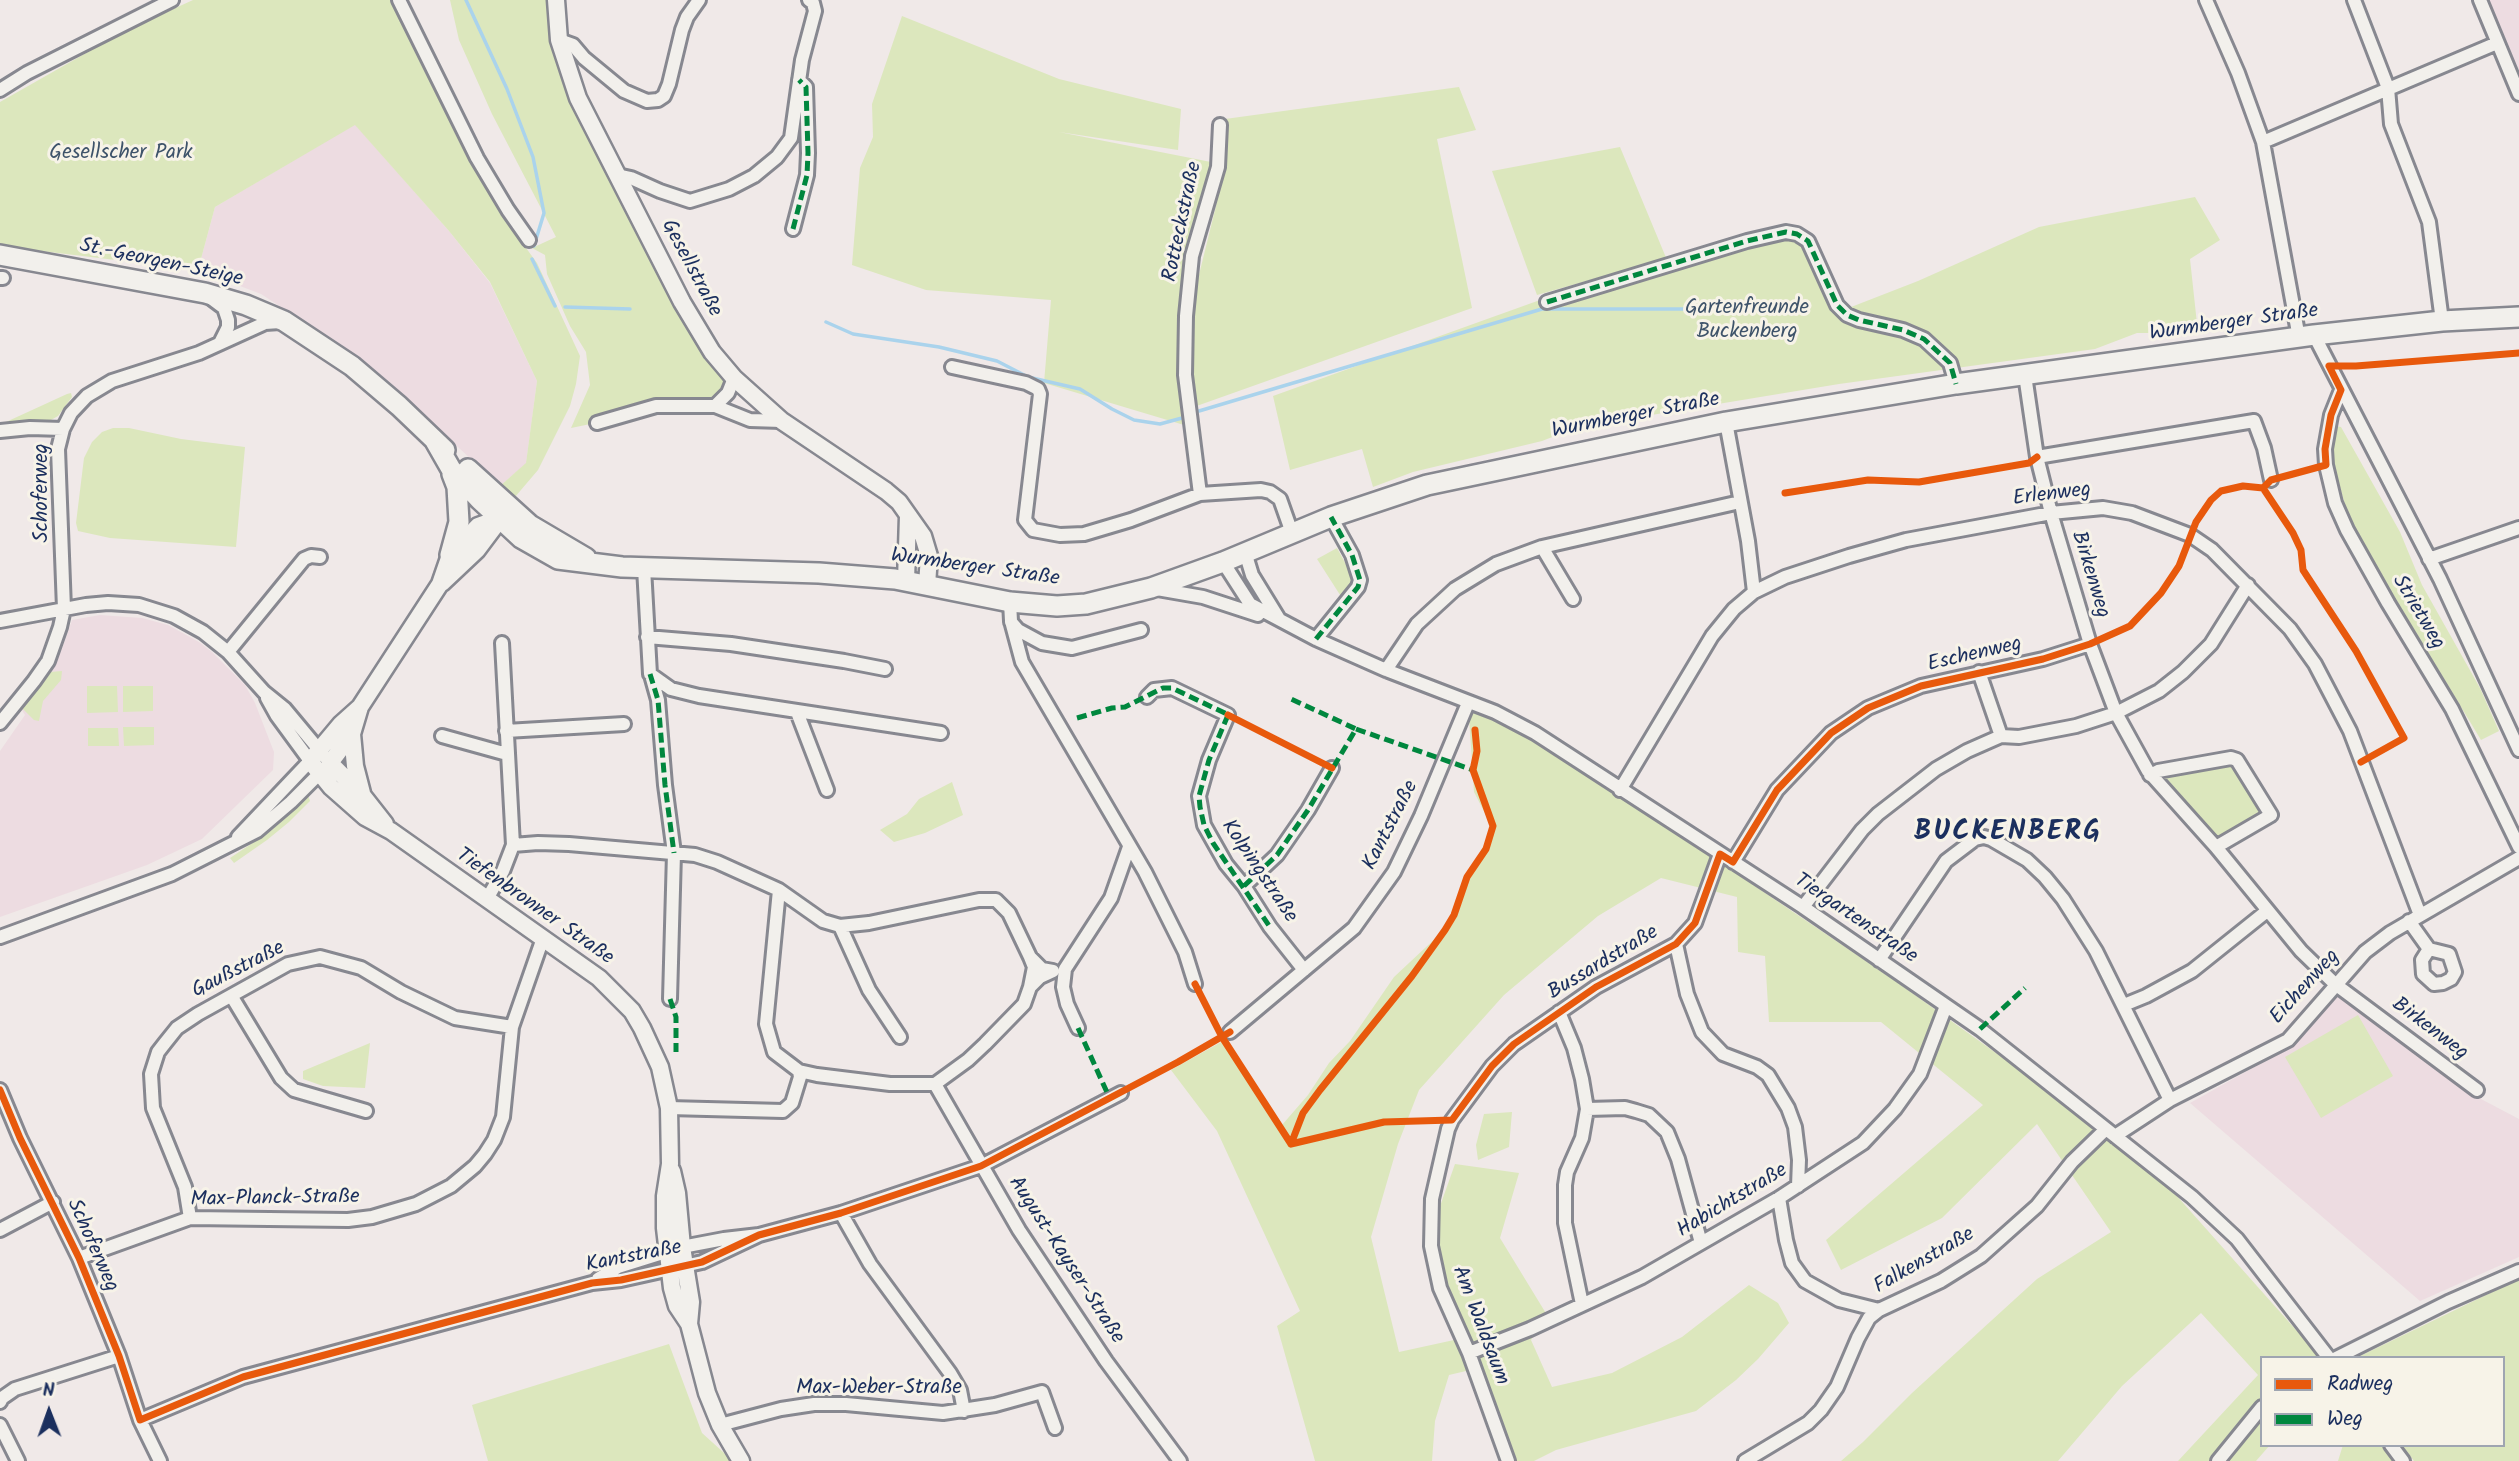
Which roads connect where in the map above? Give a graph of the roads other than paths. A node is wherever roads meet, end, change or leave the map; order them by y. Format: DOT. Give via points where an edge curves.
graph roads {
  1 [pos="172,0"];
  2 [pos="399,0"];
  3 [pos="556,0"];
  4 [pos="699,0"];
  5 [pos="809,0"];
  6 [pos="2206,0"];
  7 [pos="2354,0"];
  8 [pos="2480,0"];
  9 [pos="559,40"];
  10 [pos="2497,43"];
  11 [pos="799,80"];
  12 [pos="2388,88"];
  13 [pos="0,90"];
  14 [pos="2519,94"];
  15 [pos="1220,125"];
  16 [pos="2263,142"];
  17 [pos="617,175"];
  18 [pos="793,229"];
  19 [pos="529,240"];
  20 [pos="0,255"];
  21 [pos="205,293"];
  22 [pos="1547,302"];
  23 [pos="2519,317"];
  24 [pos="284,321"];
  25 [pos="2442,321"];
  26 [pos="2306,337"];
  27 [pos="220,343"];
  28 [pos="952,367"];
  29 [pos="2025,375"];
  30 [pos="734,378"];
  31 [pos="1956,384"];
  32 [pos="2341,390"];
  33 [pos="715,406"];
  34 [pos="782,421"];
  35 [pos="1726,422"];
  36 [pos="597,423"];
  37 [pos="63,429"];
  38 [pos="0,431"];
  39 [pos="435,442"];
  40 [pos="2037,457"];
  41 [pos="451,469"];
  42 [pos="2271,480"];
  43 [pos="1200,494"];
  44 [pos="1740,502"];
  45 [pos="505,513"];
  46 [pos="2051,513"];
  47 [pos="908,516"];
  48 [pos="1331,517"];
  49 [pos="2519,528"];
  50 [pos="1293,533"];
  51 [pos="1542,547"];
  52 [pos="1245,552"];
  53 [pos="450,555"];
  54 [pos="320,557"];
  55 [pos="2430,559"];
  56 [pos="1223,562"];
  57 [pos="644,568"];
  58 [pos="906,581"];
  59 [pos="440,584"];
  60 [pos="927,585"];
  61 [pos="2248,585"];
  62 [pos="1151,588"];
  63 [pos="1754,592"];
  64 [pos="1573,599"];
  65 [pos="64,609"];
  66 [pos="1010,612"];
  67 [pos="0,621"];
  68 [pos="1281,623"];
  69 [pos="1141,630"];
  70 [pos="647,637"];
  71 [pos="1316,639"];
  72 [pos="502,643"];
  73 [pos="2090,645"];
  74 [pos="228,652"];
  75 [pos="886,669"];
  76 [pos="1386,670"];
  77 [pos="1979,672"];
  78 [pos="650,674"];
  79 [pos="1147,697"];
  80 [pos="1468,703"];
  81 [pos="360,706"];
  82 [pos="797,712"];
  83 [pos="2116,713"];
  84 [pos="0,723"];
  85 [pos="624,724"];
  86 [pos="506,731"];
  87 [pos="941,733"];
  88 [pos="352,734"];
  89 [pos="442,736"];
  90 [pos="2001,736"];
  91 [pos="2519,750"];
  92 [pos="508,754"];
  93 [pos="320,762"];
  94 [pos="1332,768"];
  95 [pos="2150,775"];
  96 [pos="827,790"];
  97 [pos="1620,790"];
  98 [pos="363,796"];
  99 [pos="391,831"];
  100 [pos="513,845"];
  101 [pos="1129,847"];
  102 [pos="2216,847"];
  103 [pos="2519,847"];
  104 [pos="674,853"];
  105 [pos="1720,854"];
  106 [pos="2519,858"];
  107 [pos="1733,862"];
  108 [pos="1244,886"];
  109 [pos="779,890"];
  110 [pos="486,900"];
  111 [pos="1803,907"];
  112 [pos="2267,911"];
  113 [pos="2415,918"];
  114 [pos="840,926"];
  115 [pos="0,937"];
  116 [pos="543,938"];
  117 [pos="1676,944"];
  118 [pos="2429,949"];
  119 [pos="1030,957"];
  120 [pos="1879,960"];
  121 [pos="1069,962"];
  122 [pos="1304,970"];
  123 [pos="1053,971"];
  124 [pos="1195,984"];
  125 [pos="2336,984"];
  126 [pos="1030,988"];
  127 [pos="232,997"];
  128 [pos="670,999"];
  129 [pos="1946,1006"];
  130 [pos="2124,1006"];
  131 [pos="1559,1012"];
  132 [pos="512,1027"];
  133 [pos="1078,1028"];
  134 [pos="1230,1032"];
  135 [pos="900,1037"];
  136 [pos="799,1071"];
  137 [pos="935,1084"];
  138 [pos="0,1090"];
  139 [pos="2477,1090"];
  140 [pos="1121,1093"];
  141 [pos="2170,1100"];
  142 [pos="668,1108"];
  143 [pos="1587,1109"];
  144 [pos="366,1111"];
  145 [pos="1452,1120"];
  146 [pos="2111,1132"];
  147 [pos="981,1166"];
  148 [pos="1798,1186"];
  149 [pos="1779,1198"];
  150 [pos="53,1202"];
  151 [pos="841,1213"];
  152 [pos="190,1218"];
  153 [pos="0,1230"];
  154 [pos="760,1235"];
  155 [pos="1702,1243"];
  156 [pos="675,1249"];
  157 [pos="79,1258"];
  158 [pos="685,1265"];
  159 [pos="669,1269"];
  160 [pos="2519,1271"];
  161 [pos="592,1283"];
  162 [pos="1582,1304"];
  163 [pos="1880,1310"];
  164 [pos="689,1324"];
  165 [pos="1469,1353"];
  166 [pos="119,1356"];
  167 [pos="2327,1356"];
  168 [pos="2340,1356"];
  169 [pos="0,1402"];
  170 [pos="2260,1409"];
  171 [pos="964,1410"];
  172 [pos="140,1420"];
  173 [pos="720,1424"];
  174 [pos="0,1426"];
  175 [pos="1055,1428"];
  176 [pos="18,1461"];
  177 [pos="160,1461"];
  178 [pos="741,1461"];
  179 [pos="1180,1461"];
  180 [pos="1508,1461"];
  181 [pos="1745,1461"];
  182 [pos="2218,1461"];
  1 -- 13 [label="street"];
  2 -- 19 [label="street" via="477,158"];
  3 -- 9 [label="street, Gesellstraße"];
  4 -- 9 [label="street" via="687,17 669,85 658,100 647,101 624,90 573,45"];
  5 -- 11 [label="street, Gesellstraße" via="815,11"];
  6 -- 16 [label="street, Strietweg"];
  7 -- 12 [label="street"];
  8 -- 10 [label="street"];
  9 -- 17 [label="street, Gesellstraße" via="578,98"];
  10 -- 12 [label="street"];
  10 -- 14 [label="street"];
  11 -- 17 [label="street, Gesellstraße" via="791,138 754,176 690,201"];
  11 -- 18 [label="street, Gesellstraße" via="806,87 808,153"];
  12 -- 16 [label="street"];
  12 -- 25 [label="street" via="2391,124 2428,222"];
  15 -- 43 [label="street, Rotteckstraße" via="1218,167 1192,256 1186,316 1185,375"];
  16 -- 26 [label="street, Strietweg"];
  17 -- 30 [label="street, Gesellstraße" via="682,302"];
  20 -- 21 [label="main road, St.-Georgen-Steige"];
  21 -- 24 [label="main road, St.-Georgen-Steige"];
  21 -- 27 [label="street" via="227,313 228,327"];
  22 -- 31 [label="street" via="1747,241 1786,232 1797,234 1808,241 1847,315 1924,339 1950,363"];
  23 -- 25 [label="main road, Wurmberger Straße"];
  24 -- 27 [label="street, Schoferweg" via="265,323"];
  24 -- 39 [label="main road, St.-Georgen-Steige" via="352,366"];
  25 -- 26 [label="main road, Wurmberger Straße"];
  26 -- 29 [label="main road, Wurmberger Straße"];
  26 -- 32 [label="street, Strietweg"];
  27 -- 37 [label="street, Schoferweg" via="101,386 76,407"];
  28 -- 43 [label="street" via="1038,389 1025,520 1033,530 1060,535 1102,530"];
  29 -- 31 [label="main road, Wurmberger Straße"];
  29 -- 40 [label="street, Birkenweg"];
  30 -- 33 [label="street"];
  30 -- 34 [label="street, Gesellstraße"];
  31 -- 35 [label="main road, Wurmberger Straße"];
  32 -- 55 [label="street, Strietweg"];
  32 -- 103 [label="street, Strietweg" via="2325,449 2335,503 2382,593 2452,709"];
  33 -- 34 [label="street" via="750,420"];
  33 -- 36 [label="street" via="656,406"];
  34 -- 47 [label="street, Gesellstraße" via="886,491"];
  35 -- 44 [label="street"];
  35 -- 48 [label="main road, Wurmberger Straße" via="1427,485"];
  37 -- 38 [label="street"];
  37 -- 65 [label="street, Schoferweg" via="58,458"];
  39 -- 41 [label="main road, St.-Georgen-Steige"];
  39 -- 45 [label="main road, St.-Georgen-Steige"];
  40 -- 42 [label="street" via="2254,421"];
  40 -- 46 [label="street, Birkenweg"];
  41 -- 45 [label="main road, St.-Georgen-Steige"];
  41 -- 53 [label="main road" via="459,514"];
  43 -- 50 [label="street" via="1270,492 1280,499"];
  44 -- 51 [label="street"];
  44 -- 63 [label="street"];
  45 -- 53 [label="street" via="478,526"];
  45 -- 57 [label="main road, Wurmberger Straße" via="596,564"];
  45 -- 59 [label="street" via="489,537"];
  46 -- 61 [label="street, Erlenweg" via="2103,508 2158,521 2212,550"];
  46 -- 63 [label="street, Erlenweg" via="1895,543 1785,577"];
  46 -- 73 [label="street, Birkenweg"];
  47 -- 58 [label="street"];
  47 -- 60 [label="street, Gesellstraße" via="923,536 929,556"];
  48 -- 50 [label="main road, Wurmberger Straße"];
  48 -- 71 [label="street" via="1360,580"];
  49 -- 55 [label="street"];
  50 -- 52 [label="main road, Wurmberger Straße"];
  51 -- 64 [label="street"];
  51 -- 76 [label="street" via="1496,564 1455,589 1417,624"];
  52 -- 56 [label="main road, Wurmberger Straße"];
  52 -- 68 [label="street" via="1252,575"];
  53 -- 59 [label="street"];
  54 -- 74 [label="street" via="304,559"];
  55 -- 91 [label="street, Strietweg"];
  56 -- 62 [label="main road, Wurmberger Straße"];
  56 -- 68 [label="street, Tiergartenstraße" via="1250,604"];
  57 -- 58 [label="main road, Wurmberger Straße" via="819,573"];
  57 -- 70 [label="street"];
  58 -- 60 [label="main road, Wurmberger Straße"];
  59 -- 81 [label="street"];
  60 -- 66 [label="main road, Wurmberger Straße"];
  61 -- 83 [label="street" via="2211,644 2183,672 2159,691"];
  61 -- 113 [label="street, Erlenweg" via="2290,629 2334,696"];
  62 -- 66 [label="main road, Wurmberger Straße" via="1086,604"];
  62 -- 68 [label="street, Tiergartenstraße" via="1203,597"];
  63 -- 97 [label="street, Erlenweg" via="1712,636"];
  65 -- 67 [label="street"];
  65 -- 74 [label="street" via="108,603 139,606 174,616"];
  65 -- 84 [label="street, Schoferweg" via="48,661"];
  66 -- 69 [label="street" via="1018,631 1042,643 1072,648"];
  66 -- 101 [label="street" via="1023,662"];
  68 -- 71 [label="street, Tiergartenstraße"];
  70 -- 75 [label="street" via="731,644"];
  70 -- 78 [label="street"];
  71 -- 76 [label="street, Tiergartenstraße"];
  72 -- 86 [label="street"];
  73 -- 77 [label="street, Eschenweg"];
  73 -- 83 [label="street, Birkenweg"];
  74 -- 93 [label="street" via="264,692 276,716"];
  76 -- 80 [label="street, Tiergartenstraße"];
  77 -- 90 [label="street"];
  77 -- 107 [label="street, Eschenweg" via="1921,686 1868,708 1832,733 1777,790"];
  78 -- 82 [label="street" via="671,689 690,694"];
  78 -- 104 [label="street" via="659,699"];
  79 -- 108 [label="street, Kolpingstraße" via="1172,688 1228,715 1209,760 1200,807 1213,843"];
  80 -- 97 [label="street, Tiergartenstraße" via="1535,733"];
  80 -- 122 [label="street, Kantstraße" via="1394,872 1354,928"];
  81 -- 88 [label="street"];
  81 -- 93 [label="street" via="341,724"];
  82 -- 87 [label="street"];
  82 -- 96 [label="street"];
  83 -- 90 [label="street" via="2076,726"];
  83 -- 95 [label="street, Birkenweg"];
  85 -- 86 [label="street"];
  86 -- 92 [label="street"];
  88 -- 93 [label="street"];
  88 -- 98 [label="street"];
  89 -- 92 [label="street"];
  90 -- 111 [label="street" via="1936,769 1878,814"];
  92 -- 100 [label="street"];
  93 -- 98 [label="street, Tiefenbronner Straße"];
  93 -- 99 [label="street, Tiefenbronner Straße" via="331,787 365,817"];
  93 -- 115 [label="street" via="234,842 172,874"];
  94 -- 108 [label="street" via="1277,855"];
  95 -- 102 [label="street, Birkenweg"];
  95 -- 102 [label="street" via="2237,760 2271,815"];
  97 -- 105 [label="street, Tiergartenstraße"];
  98 -- 99 [label="street, Tiefenbronner Straße"];
  99 -- 110 [label="street, Tiefenbronner Straße"];
  100 -- 104 [label="street"];
  100 -- 110 [label="street"];
  101 -- 121 [label="street" via="1111,898"];
  101 -- 124 [label="street" via="1185,952"];
  102 -- 112 [label="street, Birkenweg"];
  104 -- 109 [label="street" via="717,862"];
  104 -- 128 [label="street"];
  105 -- 107 [label="street, Tiergartenstraße"];
  105 -- 117 [label="street, Bussardstraße" via="1695,923"];
  106 -- 113 [label="street, Eichenweg"];
  107 -- 111 [label="street, Tiergartenstraße"];
  108 -- 122 [label="street, Kolpingstraße"];
  109 -- 114 [label="street" via="815,916"];
  109 -- 136 [label="street" via="766,1024 774,1052"];
  110 -- 116 [label="street, Tiefenbronner Straße"];
  111 -- 120 [label="street, Tiergartenstraße"];
  112 -- 125 [label="street, Birkenweg"];
  112 -- 130 [label="street" via="2192,971"];
  113 -- 118 [label="street, Erlenweg"];
  113 -- 125 [label="street, Eichenweg" via="2365,952"];
  114 -- 119 [label="street" via="979,900 996,901 1009,913"];
  114 -- 135 [label="street" via="869,990"];
  116 -- 132 [label="street, Max-Planck-Straße"];
  116 -- 142 [label="street, Tiefenbronner Straße" via="599,978 632,1011 660,1067"];
  117 -- 131 [label="street, Bussardstraße"];
  117 -- 148 [label="street" via="1687,994 1702,1032 1723,1054 1768,1075 1788,1108 1798,1149"];
  119 -- 123 [label="street" via="1042,969"];
  119 -- 126 [label="street" via="1034,967"];
  120 -- 129 [label="street, Tiergartenstraße"];
  120 -- 130 [label="street" via="1946,862 1984,837 2028,860 2045,877 2096,951"];
  121 -- 123 [label="street"];
  121 -- 133 [label="street" via="1063,987"];
  122 -- 134 [label="street, Kantstraße"];
  123 -- 126 [label="street"];
  125 -- 139 [label="street, Birkenweg"];
  125 -- 141 [label="street, Eichenweg" via="2288,1040"];
  126 -- 137 [label="street" via="1024,1004 985,1044"];
  127 -- 132 [label="street, Gaußstraße" via="288,964 320,957 361,968 456,1018"];
  127 -- 144 [label="street" via="281,1078 294,1090"];
  127 -- 152 [label="street, Gaußstraße" via="177,1028 158,1052 151,1074 153,1108 186,1187"];
  129 -- 146 [label="street, Tiergartenstraße"];
  129 -- 148 [label="street, Habichtstraße" via="1920,1074 1895,1109 1863,1143"];
  130 -- 141 [label="street"];
  131 -- 143 [label="street" via="1574,1048"];
  131 -- 145 [label="street, Bussardstraße" via="1492,1066"];
  132 -- 152 [label="street, Max-Planck-Straße" via="503,1117 475,1166 451,1186 416,1204 348,1220"];
  136 -- 137 [label="street" via="846,1080"];
  136 -- 142 [label="street" via="792,1103 783,1111"];
  137 -- 147 [label="street, August-Kayser-Straße"];
  138 -- 150 [label="street, Schoferweg"];
  140 -- 147 [label="street, Kantstraße"];
  141 -- 146 [label="street, Eichenweg"];
  142 -- 156 [label="street, Tiefenbronner Straße" via="670,1164 677,1193"];
  143 -- 155 [label="street" via="1636,1111 1667,1132"];
  143 -- 162 [label="street" via="1565,1185 1565,1223"];
  145 -- 165 [label="street, Am Waldsaum" via="1432,1199 1431,1246 1440,1288"];
  146 -- 163 [label="street, Falkenstraße" via="2072,1162 2037,1206 1980,1256"];
  146 -- 167 [label="street, Tiergartenstraße" via="2237,1239"];
  147 -- 151 [label="street, Kantstraße"];
  147 -- 179 [label="street, August-Kayser-Straße" via="1106,1361"];
  148 -- 149 [label="street, Habichtstraße"];
  149 -- 155 [label="street, Habichtstraße"];
  149 -- 163 [label="street" via="1793,1263 1805,1282 1839,1300"];
  150 -- 153 [label="street"];
  150 -- 157 [label="street, Schoferweg"];
  151 -- 154 [label="street, Kantstraße"];
  151 -- 171 [label="street" via="870,1264 950,1373"];
  152 -- 157 [label="street, Max-Planck-Straße"];
  154 -- 156 [label="street, Kantstraße"];
  154 -- 158 [label="street, Kantstraße" via="702,1262"];
  155 -- 162 [label="street, Habichtstraße"];
  156 -- 158 [label="street, Tiefenbronner Straße"];
  156 -- 159 [label="street, Tiefenbronner Straße"];
  156 -- 161 [label="street, Kantstraße" via="618,1268"];
  157 -- 166 [label="street, Schoferweg"];
  158 -- 159 [label="street, Kantstraße"];
  158 -- 164 [label="street, Tiefenbronner Straße"];
  159 -- 161 [label="street, Kantstraße"];
  159 -- 164 [label="street, Tiefenbronner Straße" via="677,1306"];
  160 -- 168 [label="street"];
  161 -- 172 [label="street, Kantstraße" via="243,1377"];
  162 -- 165 [label="street, Habichtstraße"];
  163 -- 181 [label="street, Falkenstraße" via="1869,1318 1822,1410"];
  164 -- 173 [label="street, Tiefenbronner Straße" via="707,1394"];
  165 -- 180 [label="street, Am Waldsaum"];
  166 -- 169 [label="street" via="15,1389"];
  166 -- 172 [label="street, Schoferweg"];
  170 -- 182 [label="street"];
  171 -- 173 [label="street, Max-Weber-Straße" via="919,1412 814,1404"];
  171 -- 175 [label="street, Max-Weber-Straße" via="1042,1392"];
  172 -- 177 [label="street, Schoferweg"];
  173 -- 178 [label="street, Tiefenbronner Straße"];
  174 -- 176 [label="street"];
}
